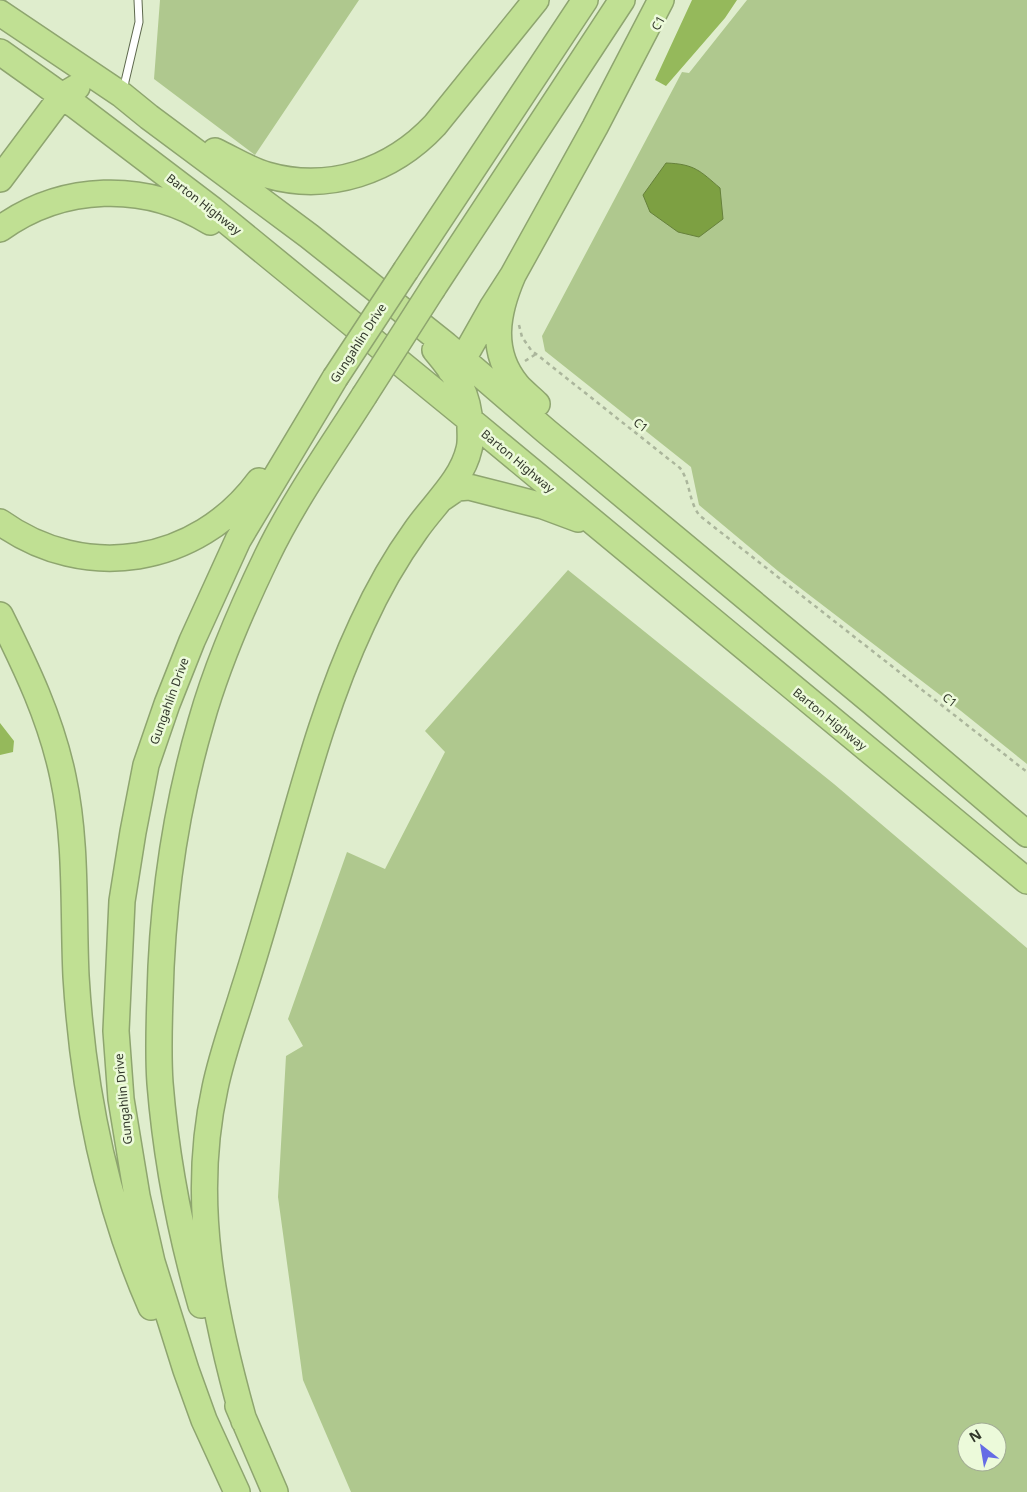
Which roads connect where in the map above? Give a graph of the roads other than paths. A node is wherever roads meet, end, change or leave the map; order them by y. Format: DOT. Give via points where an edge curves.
graph roads {
  1 [pos="138,0"];
  2 [pos="536,0"];
  3 [pos="585,0"];
  4 [pos="622,0"];
  5 [pos="661,0"];
  6 [pos="0,13"];
  7 [pos="0,52"];
  8 [pos="117,92"];
  9 [pos="62,96"];
  10 [pos="157,122"];
  11 [pos="0,179"];
  12 [pos="0,229"];
  13 [pos="513,275"];
  14 [pos="348,320"];
  15 [pos="456,364"];
  16 [pos="409,370"];
  17 [pos="335,378"];
  18 [pos="470,420"];
  19 [pos="432,508"];
  20 [pos="0,522"];
  21 [pos="599,528"];
  22 [pos="0,615"];
  23 [pos="873,703"];
  24 [pos="1027,834"];
  25 [pos="1027,881"];
  26 [pos="204,1420"];
  27 [pos="244,1420"];
  28 [pos="237,1492"];
  29 [pos="275,1492"];
  1 -- 8 [label="lane" via="139,22"];
  2 -- 10 [label="highway" via="428,132 396,158 365,172 326,181 282,179 247,167"];
  3 -- 17 [label="highway, Gungahlin Drive, bridge"];
  4 -- 27 [label="highway, bridge" via="301,496 268,555 220,664 201,721 173,847 166,903 160,967 160,1083 188,1256 221,1367"];
  5 -- 13 [label="highway" via="595,128"];
  6 -- 8 [label="highway"];
  7 -- 9 [label="highway, Barton Highway"];
  8 -- 9 [label="highway" via="103,85 87,83"];
  8 -- 10 [label="highway"];
  9 -- 11 [label="highway"];
  9 -- 14 [label="highway, Barton Highway" via="206,205"];
  10 -- 15 [label="highway" via="392,302"];
  12 -- 14 [label="highway" via="39,207 75,196 118,192 158,199 208,221 302,296"];
  13 -- 15 [label="highway"];
  13 -- 23 [label="highway" via="500,308 498,330 504,361 518,386 752,591"];
  14 -- 16 [label="highway, Barton Highway"];
  15 -- 16 [label="highway" via="434,376"];
  15 -- 18 [label="highway"];
  15 -- 23 [label="highway" via="590,468"];
  16 -- 18 [label="highway, Barton Highway"];
  17 -- 20 [label="highway" via="239,506 185,542 139,556 89,557 39,544"];
  17 -- 26 [label="highway, Gungahlin Drive" via="238,540 166,704 146,766 122,900 116,1031 125,1127 152,1262"];
  18 -- 19 [label="highway" via="470,445 464,464"];
  18 -- 21 [label="highway, Barton Highway"];
  19 -- 21 [label="highway" via="457,488 469,487 548,507"];
  19 -- 27 [label="highway" via="377,592 335,688 225,1046 215,1089 204,1182 208,1254 225,1355"];
  21 -- 25 [label="highway, Barton Highway"];
  22 -- 26 [label="highway" via="47,717 66,791 72,843 76,976 82,1042 104,1172 145,1293 178,1372"];
  23 -- 24 [label="highway"];
  26 -- 28 [label="highway, Gungahlin Drive"];
  27 -- 29 [label="highway"];
}
